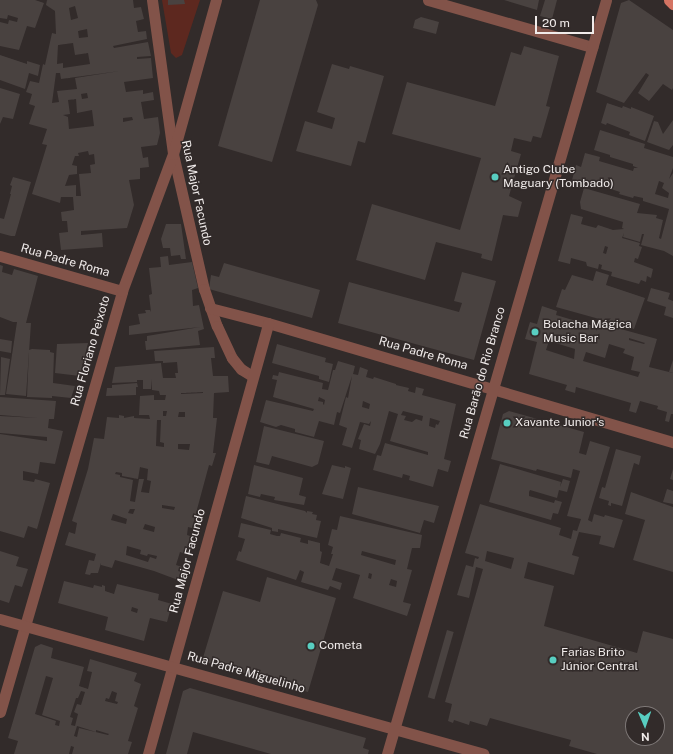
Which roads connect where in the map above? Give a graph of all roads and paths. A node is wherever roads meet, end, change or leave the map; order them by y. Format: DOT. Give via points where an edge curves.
graph roads {
  1 [pos="152,0"];
  2 [pos="216,0"];
  3 [pos="428,0"];
  4 [pos="606,0"];
  5 [pos="669,0"];
  6 [pos="673,4"];
  7 [pos="592,47"];
  8 [pos="173,154"];
  9 [pos="0,256"];
  10 [pos="122,291"];
  11 [pos="210,308"];
  12 [pos="268,323"];
  13 [pos="252,376"];
  14 [pos="492,388"];
  15 [pos="673,442"];
  16 [pos="0,619"];
  17 [pos="24,626"];
  18 [pos="172,666"];
  19 [pos="0,712"];
  20 [pos="395,728"];
  21 [pos="148,754"];
  22 [pos="387,754"];
  23 [pos="484,754"];
  1 -- 8 [label="street, Rua Major Facundo"];
  2 -- 8 [label="street, Rua Floriano Peixoto"];
  3 -- 7 [label="street"];
  4 -- 7 [label="street, Rua Barão do Rio Branco"];
  5 -- 6 [label="main road"];
  7 -- 14 [label="street, Rua Barão do Rio Branco"];
  8 -- 10 [label="street, Rua Floriano Peixoto"];
  8 -- 11 [label="street, Rua Major Facundo"];
  9 -- 10 [label="street, Rua Padre Roma"];
  10 -- 17 [label="street, Rua Floriano Peixoto"];
  11 -- 12 [label="street, Rua Padre Roma"];
  11 -- 13 [label="street, Rua Major Facundo" via="232,358 241,369"];
  12 -- 13 [label="street, Rua Major Facundo"];
  12 -- 14 [label="street, Rua Padre Roma"];
  13 -- 18 [label="street, Rua Major Facundo"];
  14 -- 15 [label="street, Rua Padre Roma"];
  14 -- 20 [label="street, Rua Barão do Rio Branco"];
  16 -- 17 [label="street, Rua Padre Miguelinho"];
  17 -- 18 [label="street, Rua Padre Miguelinho"];
  17 -- 19 [label="street, Rua Floriano Peixoto"];
  18 -- 20 [label="street, Rua Padre Miguelinho"];
  18 -- 21 [label="street, Rua Major Facundo"];
  20 -- 22 [label="street, Rua Barão do Rio Branco"];
  20 -- 23 [label="street, Rua Padre Miguelinho"];
}
